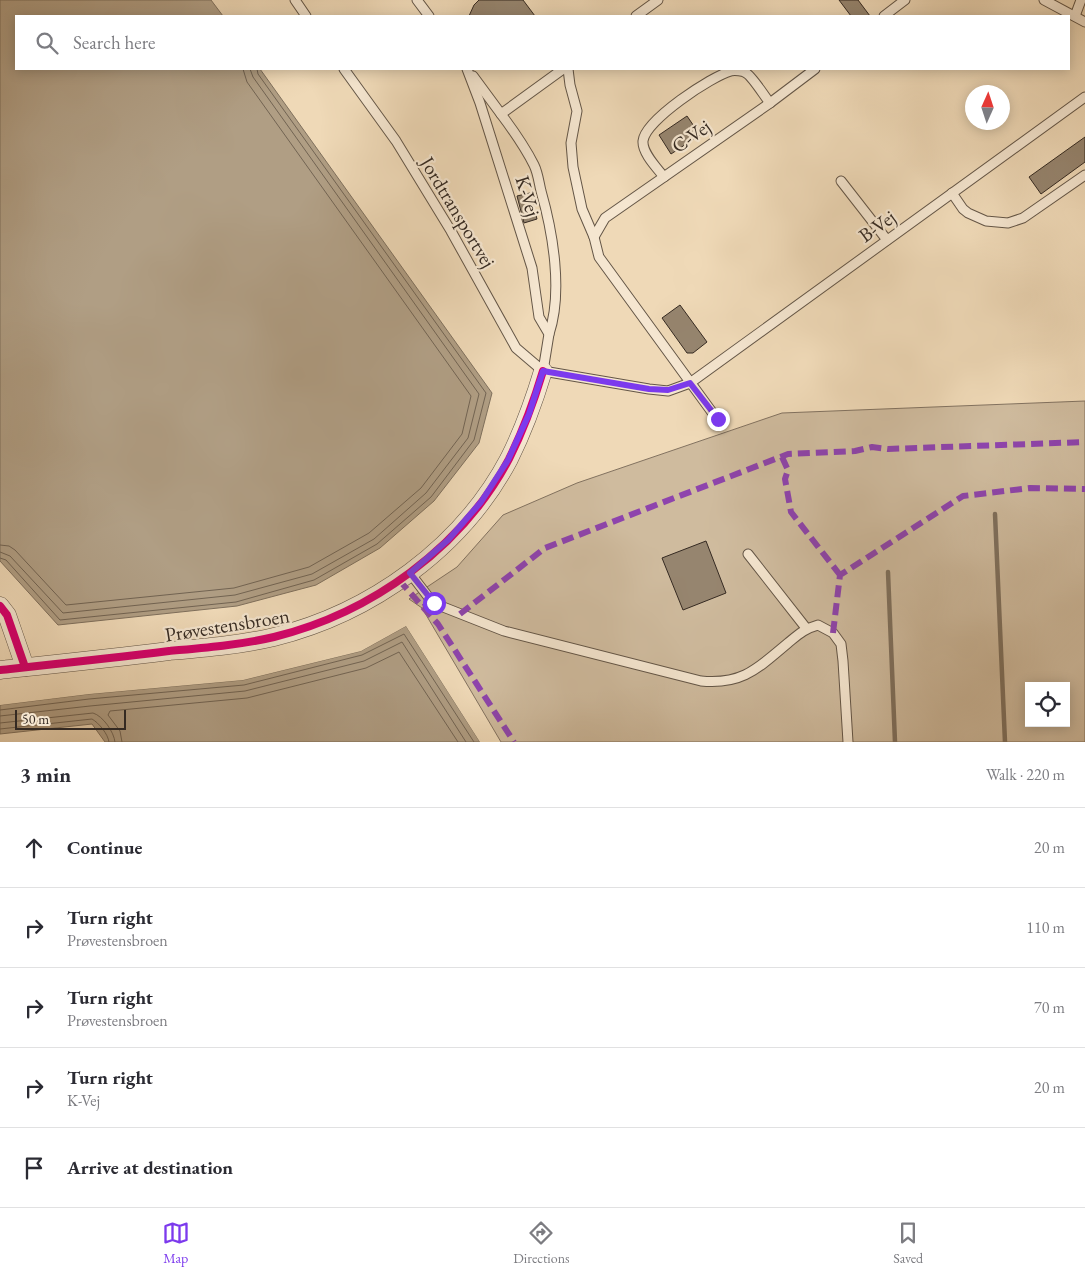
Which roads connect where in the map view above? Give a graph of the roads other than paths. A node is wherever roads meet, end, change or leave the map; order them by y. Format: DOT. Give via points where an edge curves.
graph roads {
  1 [pos="294,0"];
  2 [pos="417,0"];
  3 [pos="658,0"];
  4 [pos="905,0"];
  5 [pos="1044,0"];
  6 [pos="1081,0"];
  7 [pos="305,15"];
  8 [pos="428,15"];
  9 [pos="637,15"];
  10 [pos="885,15"];
  11 [pos="1075,16"];
  12 [pos="1085,22"];
  13 [pos="345,70"];
  14 [pos="467,70"];
  15 [pos="468,70"];
  16 [pos="562,70"];
  17 [pos="568,70"];
  18 [pos="814,70"];
  19 [pos="1085,97"];
  20 [pos="770,103"];
  21 [pos="501,114"];
  22 [pos="1085,175"];
  23 [pos="664,177"];
  24 [pos="841,181"];
  25 [pos="952,193"];
  26 [pos="594,237"];
  27 [pos="887,240"];
  28 [pos="549,334"];
  29 [pos="543,371"];
  30 [pos="690,383"];
  31 [pos="718,419"];
  32 [pos="748,554"];
  33 [pos="410,573"];
  34 [pos="0,606"];
  35 [pos="806,628"];
  36 [pos="25,667"];
  37 [pos="0,670"];
  38 [pos="848,742"];
  1 -- 7 [label="lane"];
  2 -- 8 [label="lane"];
  3 -- 9 [label="lane"];
  4 -- 10 [label="lane"];
  5 -- 11 [label="lane"];
  6 -- 11 [label="lane"];
  11 -- 12 [label="lane"];
  13 -- 29 [label="lane, Jordtransportvej" via="396,142 451,231 516,348"];
  14 -- 28 [label="lane, K-Vej" via="532,268 539,318"];
  15 -- 21 [label="lane, K-Vej"];
  16 -- 21 [label="lane"];
  17 -- 26 [label="lane" via="577,111 571,154 582,209"];
  18 -- 20 [label="lane, C-Vej"];
  19 -- 25 [label="lane, B-Vej"];
  20 -- 23 [label="lane, C-Vej"];
  20 -- 23 [label="lane" via="746,73 733,70 713,78 678,102 644,135 646,152"];
  21 -- 28 [label="lane, K-Vej" via="535,167 549,221 555,261 554,318"];
  22 -- 25 [label="lane" via="1022,218 1008,223 986,221 968,213"];
  23 -- 26 [label="lane, C-Vej" via="605,218"];
  24 -- 27 [label="lane"];
  25 -- 27 [label="lane, B-Vej"];
  26 -- 30 [label="lane" via="599,256"];
  27 -- 30 [label="lane, B-Vej"];
  28 -- 29 [label="lane, K-Vej"];
  29 -- 30 [label="lane" via="649,389 668,390"];
  29 -- 33 [label="street, Prøvestensbroen" via="529,414 508,460 481,502 448,540"];
  30 -- 31 [label="lane"];
  32 -- 35 [label="lane"];
  33 -- 35 [label="lane" via="434,603 504,631 701,681 737,679 755,670"];
  33 -- 36 [label="street, Prøvestensbroen" via="368,601 322,622 274,637"];
  34 -- 36 [label="street" via="7,615"];
  35 -- 38 [label="lane" via="818,625 833,633 841,644"];
  36 -- 37 [label="street, Prøvestensbroen"];
}
